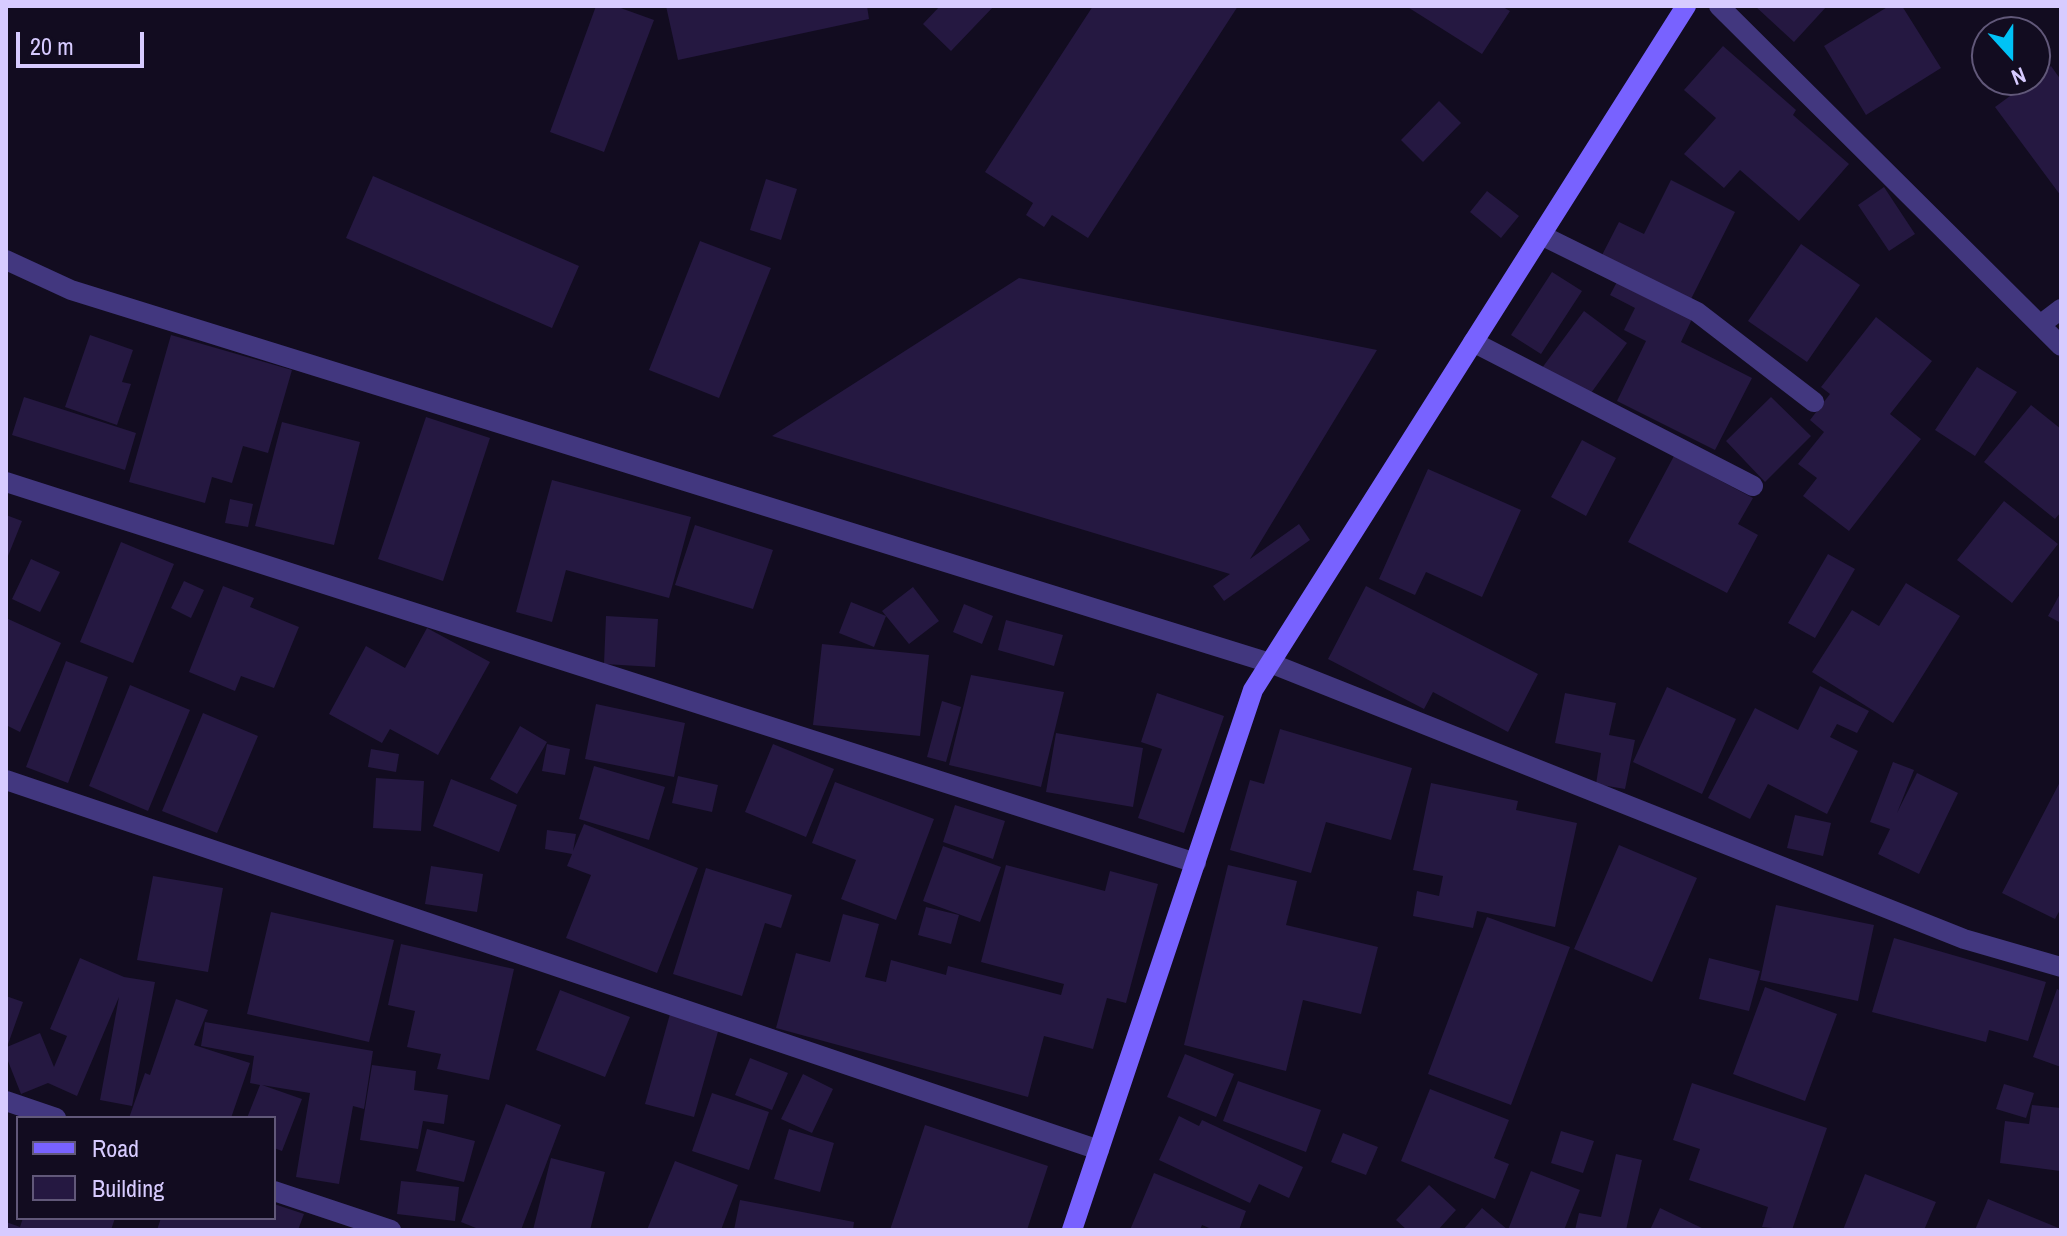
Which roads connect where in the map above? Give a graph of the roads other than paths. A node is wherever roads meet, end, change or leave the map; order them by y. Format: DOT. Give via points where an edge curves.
graph roads {
  1 [pos="1686,6"];
  2 [pos="1719,6"];
  3 [pos="1541,235"];
  4 [pos="6,260"];
  5 [pos="2061,309"];
  6 [pos="2040,325"];
  7 [pos="1473,342"];
  8 [pos="2061,346"];
  9 [pos="1814,402"];
  10 [pos="6,482"];
  11 [pos="1753,486"];
  12 [pos="1270,663"];
  13 [pos="6,780"];
  14 [pos="1196,863"];
  15 [pos="2061,967"];
  16 [pos="6,1101"];
  17 [pos="50,1116"];
  18 [pos="1099,1150"];
  19 [pos="276,1192"];
  20 [pos="391,1230"];
  21 [pos="1072,1230"];
  1 -- 3 [label="street"];
  2 -- 6 [label="street"];
  3 -- 7 [label="street"];
  3 -- 9 [label="street" via="1697,312"];
  4 -- 12 [label="street" via="71,290"];
  5 -- 6 [label="street"];
  6 -- 8 [label="street"];
  7 -- 11 [label="street"];
  7 -- 12 [label="street"];
  10 -- 14 [label="street"];
  12 -- 14 [label="street" via="1253,690"];
  12 -- 15 [label="street" via="1964,939"];
  13 -- 18 [label="street"];
  14 -- 18 [label="street"];
  16 -- 17 [label="street"];
  18 -- 21 [label="street"];
  19 -- 20 [label="street"];
}
